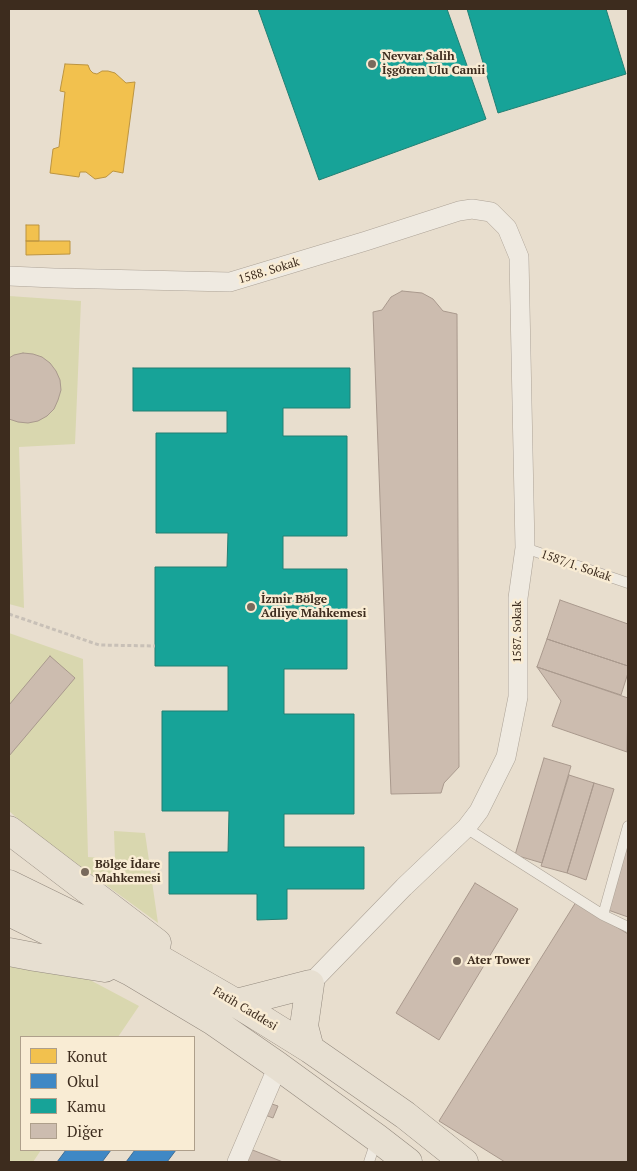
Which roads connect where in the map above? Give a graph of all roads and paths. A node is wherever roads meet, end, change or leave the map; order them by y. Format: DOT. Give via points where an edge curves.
graph roads {
  1 [pos="491,212"];
  2 [pos="9,276"];
  3 [pos="525,548"];
  4 [pos="628,583"];
  5 [pos="9,614"];
  6 [pos="155,646"];
  7 [pos="628,826"];
  8 [pos="466,828"];
  9 [pos="9,830"];
  10 [pos="9,884"];
  11 [pos="9,912"];
  12 [pos="603,915"];
  13 [pos="628,927"];
  14 [pos="9,952"];
  15 [pos="132,972"];
  16 [pos="310,984"];
  17 [pos="236,1003"];
  18 [pos="310,1050"];
  19 [pos="278,1066"];
  20 [pos="373,1150"];
  21 [pos="237,1162"];
  22 [pos="408,1162"];
  23 [pos="464,1162"];
  1 -- 2 [label="street, 1588. Sokak" via="459,211 230,282"];
  1 -- 3 [label="street, 1587. Sokak" via="507,228 519,257"];
  3 -- 4 [label="lane, 1587/1. Sokak"];
  3 -- 8 [label="street, 1587. Sokak" via="518,598 518,698 506,757 479,811"];
  5 -- 6 [label="path" via="99,645"];
  7 -- 12 [label="lane"];
  8 -- 12 [label="lane"];
  8 -- 16 [label="street, 1587. Sokak"];
  9 -- 17 [label="main road"];
  10 -- 17 [label="main road, Fatih Caddesi" via="144,950"];
  11 -- 15 [label="main road"];
  12 -- 13 [label="lane"];
  14 -- 15 [label="main road"];
  15 -- 19 [label="main road" via="213,1021"];
  16 -- 17 [label="main road"];
  16 -- 18 [label="main road" via="304,1026"];
  17 -- 18 [label="main road, Fatih Caddesi"];
  18 -- 23 [label="main road, Fatih Caddesi" via="405,1115"];
  19 -- 20 [label="main road"];
  19 -- 21 [label="street"];
  20 -- 22 [label="main road"];
}
